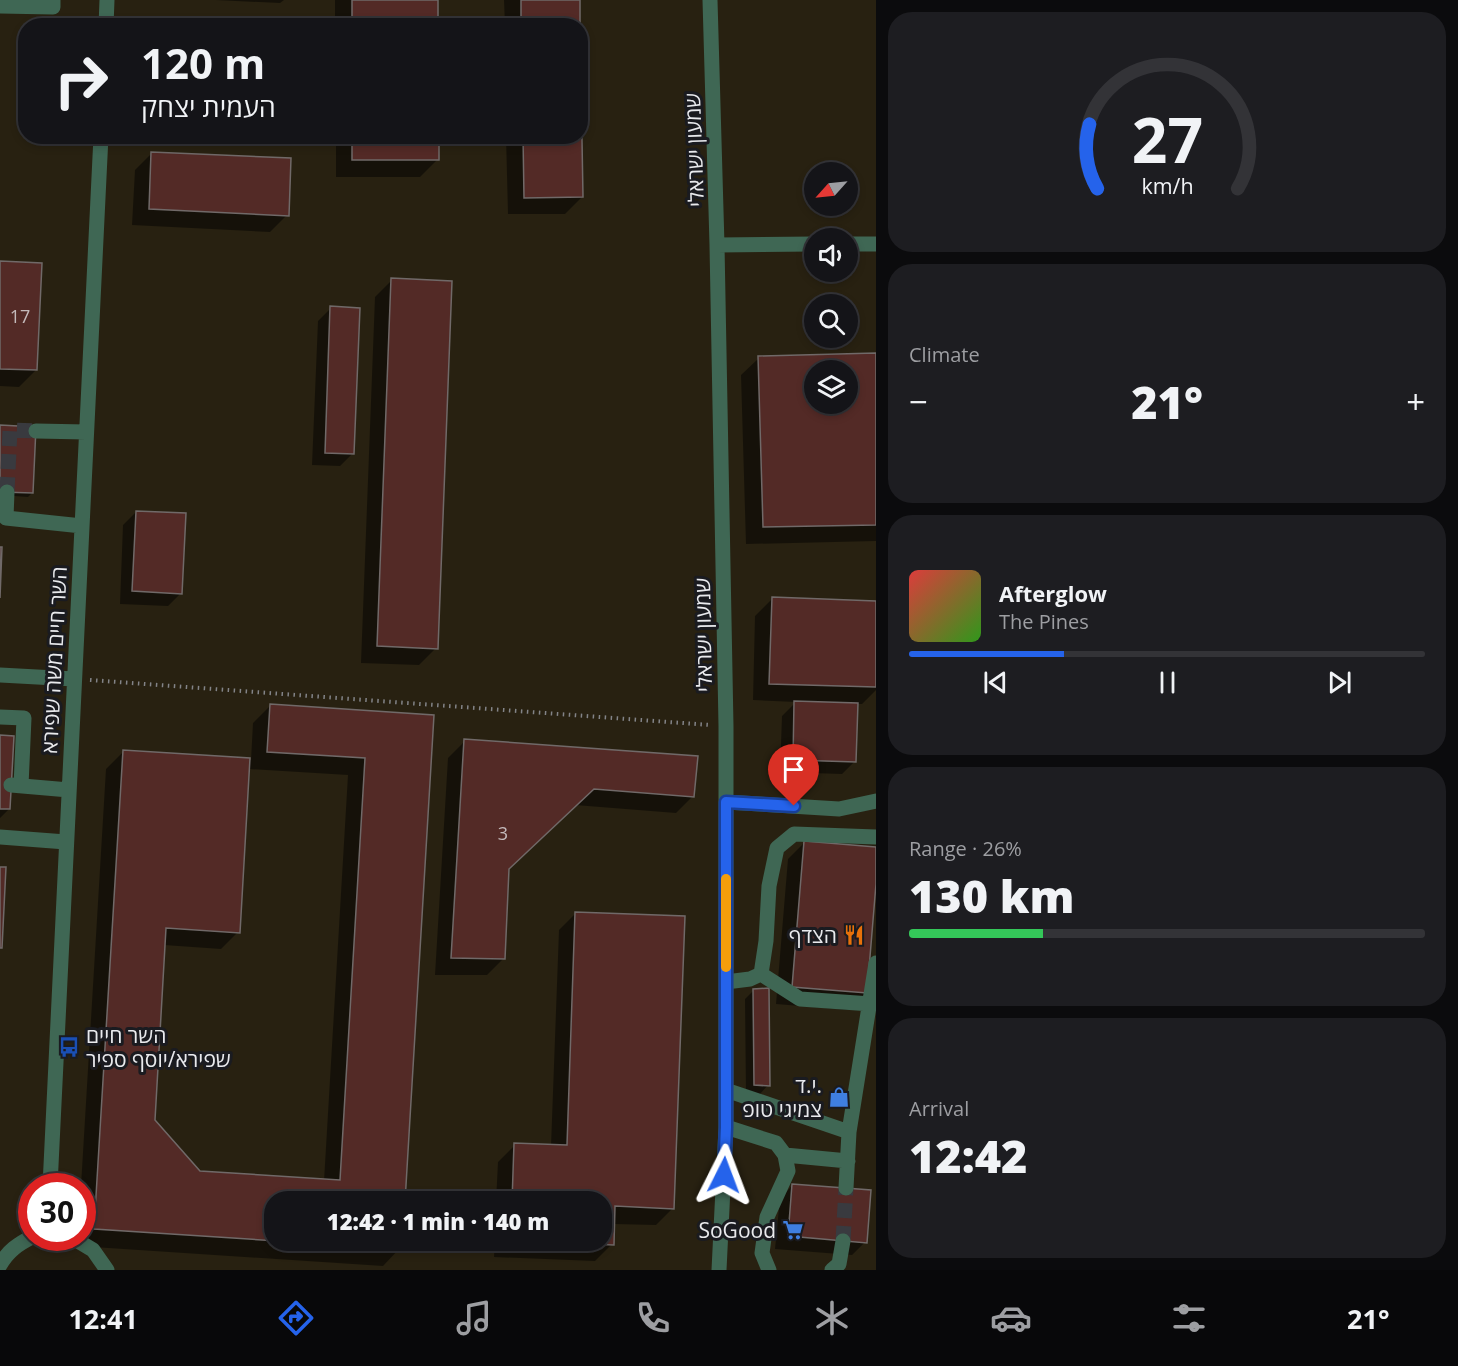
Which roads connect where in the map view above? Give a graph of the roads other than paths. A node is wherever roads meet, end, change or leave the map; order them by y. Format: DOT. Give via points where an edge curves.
graph roads {
  1 [pos="53,0"];
  2 [pos="107,0"];
  3 [pos="710,0"];
  4 [pos="0,6"];
  5 [pos="106,18"];
  6 [pos="101,144"];
  7 [pos="804,244"];
  8 [pos="858,244"];
  9 [pos="876,244"];
  10 [pos="717,245"];
  11 [pos="36,431"];
  12 [pos="86,432"];
  13 [pos="7,492"];
  14 [pos="82,526"];
  15 [pos="0,675"];
  16 [pos="74,679"];
  17 [pos="0,717"];
  18 [pos="69,790"];
  19 [pos="876,801"];
  20 [pos="726,802"];
  21 [pos="0,837"];
  22 [pos="876,837"];
  23 [pos="66,842"];
  24 [pos="876,963"];
  25 [pos="761,974"];
  26 [pos="726,982"];
  27 [pos="870,1004"];
  28 [pos="726,1090"];
  29 [pos="726,1127"];
  30 [pos="849,1132"];
  31 [pos="785,1155"];
  32 [pos="848,1161"];
  33 [pos="51,1173"];
  34 [pos="846,1188"];
  35 [pos="843,1241"];
  36 [pos="18,1244"];
  37 [pos="94,1251"];
  38 [pos="0,1265"];
  39 [pos="107,1270"];
  40 [pos="719,1270"];
  41 [pos="769,1270"];
  42 [pos="832,1270"];
  1 -- 4 [label="street" via="53,8"];
  2 -- 5 [label="street"];
  3 -- 10 [label="street, שמעון ישראלי"];
  6 -- 12 [label="street, השר חיים משה שפירא"];
  7 -- 10 [label="street"];
  8 -- 9 [label="street"];
  10 -- 20 [label="street, שמעון ישראלי"];
  11 -- 12 [label="street"];
  12 -- 14 [label="street, השר חיים משה שפירא"];
  13 -- 14 [label="street" via="6,518"];
  14 -- 16 [label="street, השר חיים משה שפירא"];
  15 -- 16 [label="street"];
  16 -- 18 [label="street, השר חיים משה שפירא"];
  17 -- 18 [label="street" via="24,718 16,786"];
  18 -- 23 [label="street, השר חיים משה שפירא"];
  19 -- 20 [label="street" via="839,809"];
  20 -- 26 [label="street, שמעון ישראלי"];
  21 -- 23 [label="street"];
  22 -- 25 [label="street" via="795,834 777,848 769,886"];
  23 -- 33 [label="street, השר חיים משה שפירא"];
  24 -- 27 [label="street"];
  25 -- 26 [label="street"];
  25 -- 27 [label="street" via="800,999"];
  26 -- 28 [label="street, שמעון ישראלי"];
  27 -- 30 [label="street"];
  28 -- 29 [label="street, שמעון ישראלי"];
  28 -- 30 [label="street"];
  29 -- 31 [label="street" via="776,1143"];
  29 -- 40 [label="street, שמעון ישראלי"];
  30 -- 32 [label="street"];
  31 -- 32 [label="street"];
  31 -- 41 [label="street" via="788,1171 767,1217 762,1253"];
  32 -- 34 [label="street"];
  35 -- 42 [label="street" via="839,1264"];
  36 -- 38 [label="street"];
  37 -- 39 [label="street"];
}
